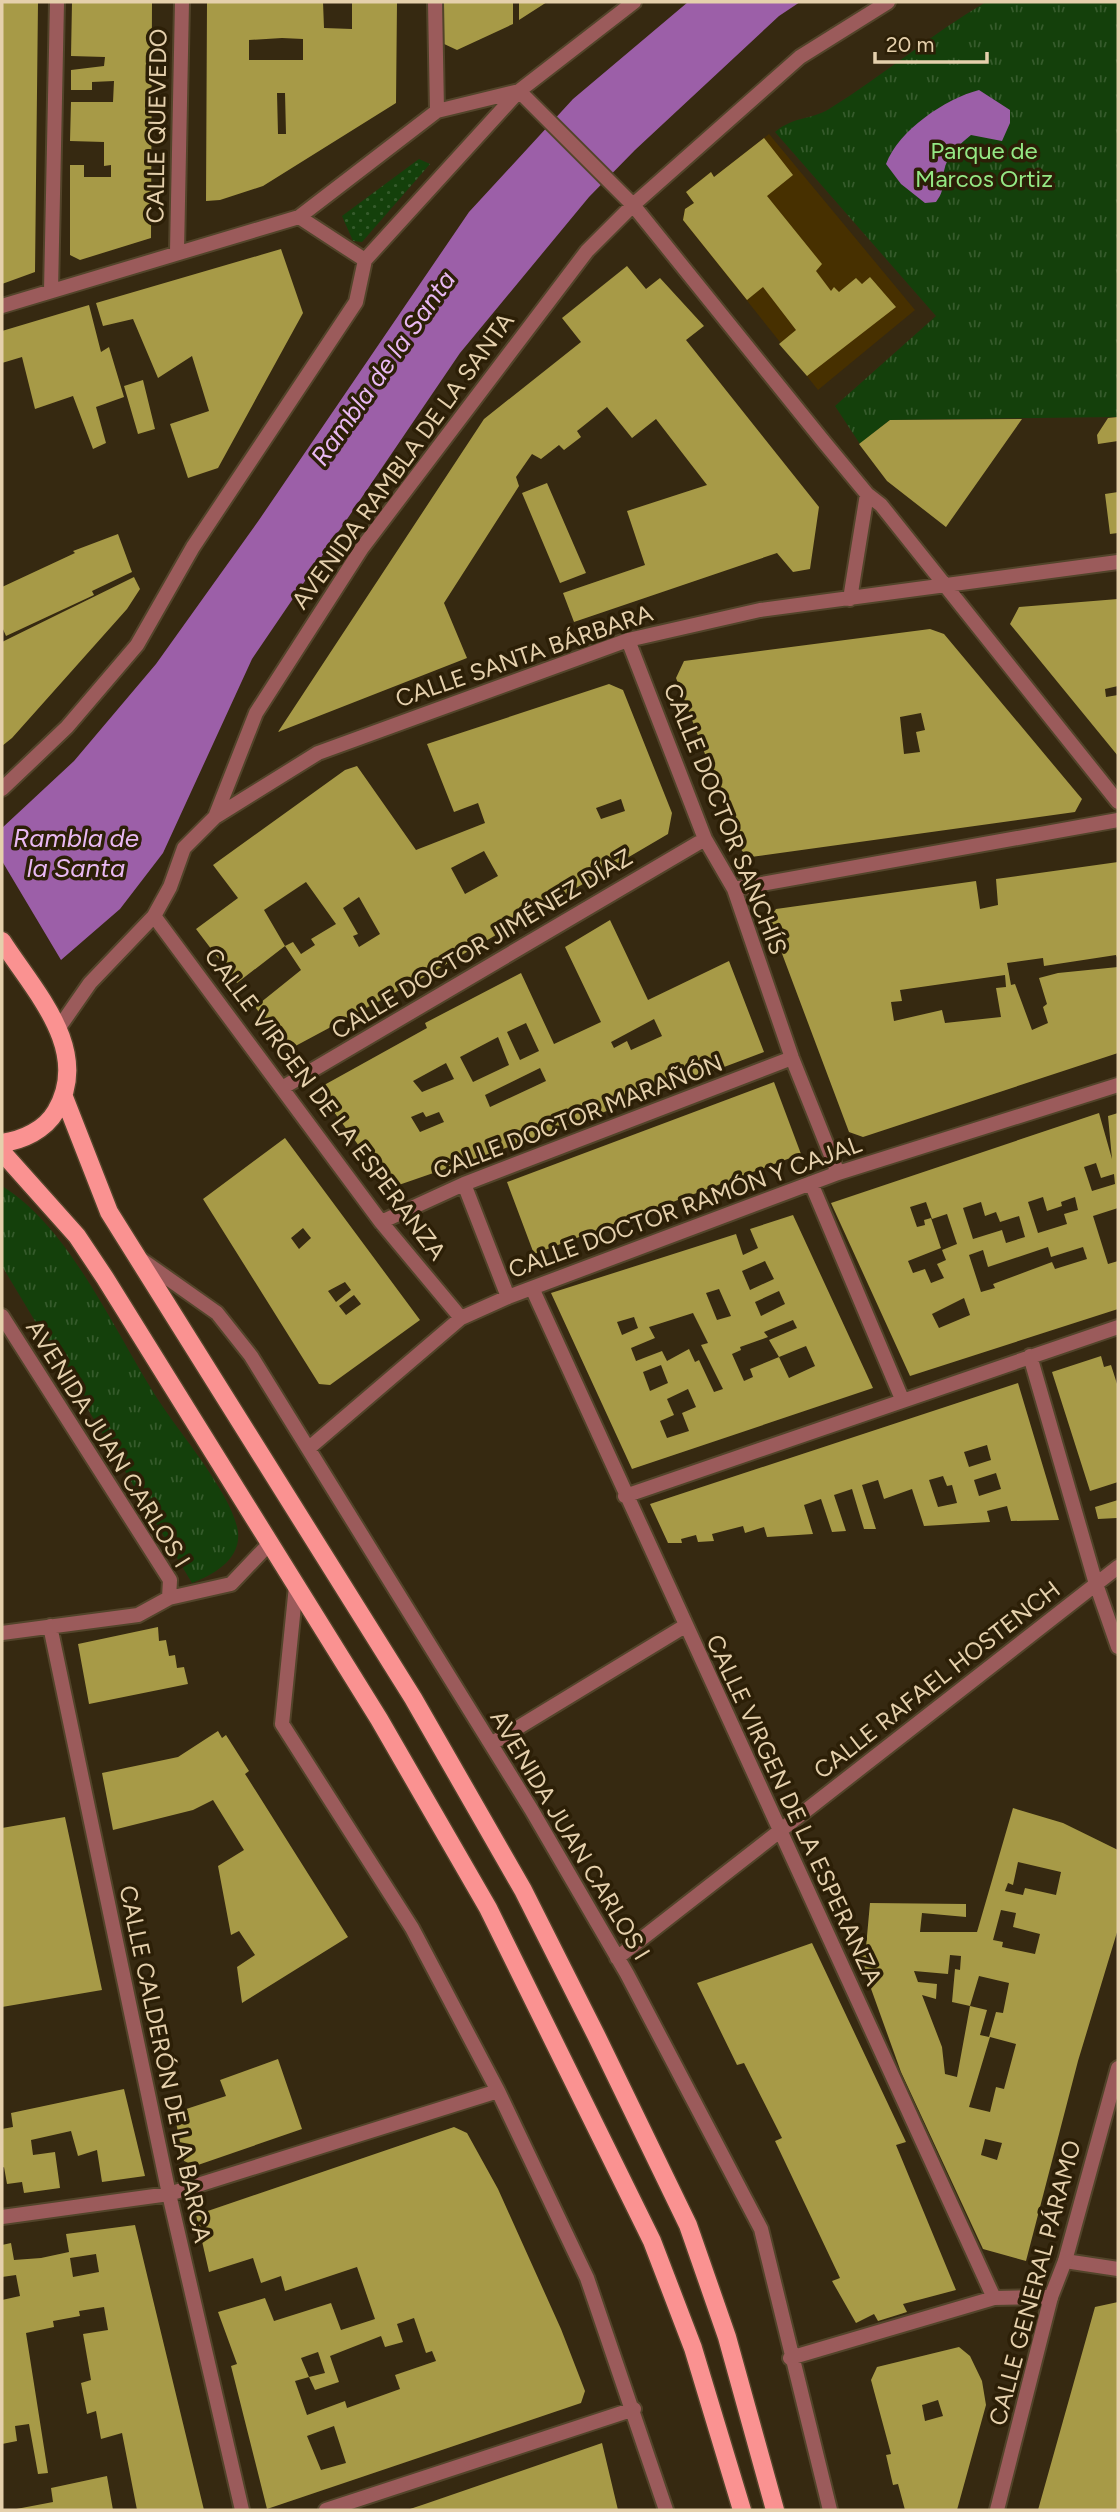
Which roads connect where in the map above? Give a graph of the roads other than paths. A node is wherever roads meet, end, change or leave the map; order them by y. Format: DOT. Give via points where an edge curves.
graph roads {
  1 [pos="57,2"];
  2 [pos="182,2"];
  3 [pos="435,2"];
  4 [pos="634,2"];
  5 [pos="888,2"];
  6 [pos="519,91"];
  7 [pos="437,111"];
  8 [pos="633,205"];
  9 [pos="299,218"];
  10 [pos="177,251"];
  11 [pos="365,260"];
  12 [pos="51,291"];
  13 [pos="2,306"];
  14 [pos="867,494"];
  15 [pos="1118,562"];
  16 [pos="945,585"];
  17 [pos="850,599"];
  18 [pos="628,640"];
  19 [pos="2,789"];
  20 [pos="1118,802"];
  21 [pos="215,817"];
  22 [pos="1118,820"];
  23 [pos="705,839"];
  24 [pos="734,889"];
  25 [pos="154,916"];
  26 [pos="2,941"];
  27 [pos="58,1029"];
  28 [pos="792,1058"];
  29 [pos="1118,1085"];
  30 [pos="282,1088"];
  31 [pos="64,1097"];
  32 [pos="2,1143"];
  33 [pos="2,1152"];
  34 [pos="838,1173"];
  35 [pos="811,1183"];
  36 [pos="464,1184"];
  37 [pos="381,1222"];
  38 [pos="139,1257"];
  39 [pos="532,1288"];
  40 [pos="508,1297"];
  41 [pos="2,1316"];
  42 [pos="461,1318"];
  43 [pos="1118,1327"];
  44 [pos="1030,1356"];
  45 [pos="902,1399"];
  46 [pos="309,1448"];
  47 [pos="625,1496"];
  48 [pos="270,1543"];
  49 [pos="1118,1567"];
  50 [pos="1096,1584"];
  51 [pos="296,1586"];
  52 [pos="169,1598"];
  53 [pos="50,1626"];
  54 [pos="685,1626"];
  55 [pos="2,1633"];
  56 [pos="1118,1647"];
  57 [pos="491,1744"];
  58 [pos="780,1833"];
  59 [pos="617,1958"];
  60 [pos="1118,2068"];
  61 [pos="498,2091"];
  62 [pos="169,2194"];
  63 [pos="2,2217"];
  64 [pos="1065,2261"];
  65 [pos="1118,2269"];
  66 [pos="1051,2297"];
  67 [pos="994,2298"];
  68 [pos="790,2358"];
  69 [pos="634,2409"];
  70 [pos="242,2510"];
  71 [pos="326,2510"];
  72 [pos="666,2510"];
  73 [pos="742,2510"];
  74 [pos="775,2510"];
  75 [pos="830,2510"];
  76 [pos="997,2510"];
  1 -- 12 [label="street"];
  2 -- 10 [label="street, CALLE QUEVEDO"];
  3 -- 7 [label="street"];
  4 -- 6 [label="street"];
  5 -- 8 [label="street, AVENIDA RAMBLA DE LA SANTA" via="800,57"];
  6 -- 7 [label="street"];
  6 -- 8 [label="street"];
  6 -- 11 [label="street"];
  7 -- 9 [label="street"];
  8 -- 14 [label="street"];
  8 -- 21 [label="street, AVENIDA RAMBLA DE LA SANTA" via="587,251 362,548 256,713"];
  9 -- 10 [label="street"];
  9 -- 11 [label="street"];
  10 -- 12 [label="street"];
  11 -- 19 [label="street" via="356,302 193,547 136,645 67,726"];
  12 -- 13 [label="street"];
  14 -- 16 [label="street"];
  14 -- 17 [label="street"];
  15 -- 16 [label="street, CALLE SANTA BÁRBARA"];
  16 -- 17 [label="street, CALLE SANTA BÁRBARA"];
  16 -- 20 [label="street"];
  17 -- 18 [label="street, CALLE SANTA BÁRBARA" via="760,610"];
  18 -- 21 [label="street, CALLE SANTA BÁRBARA" via="318,753"];
  18 -- 23 [label="street, CALLE DOCTOR SANCHÍS"];
  21 -- 25 [label="street, AVENIDA RAMBLA DE LA SANTA" via="184,848"];
  22 -- 24 [label="street"];
  23 -- 24 [label="street, CALLE DOCTOR SANCHÍS"];
  23 -- 30 [label="street, CALLE DOCTOR JIMÉNEZ DÍAZ"];
  24 -- 28 [label="street, CALLE DOCTOR SANCHÍS"];
  25 -- 27 [label="street, AVENIDA RAMBLA DE LA SANTA" via="89,984"];
  25 -- 30 [label="street, CALLE VIRGEN DE LA ESPERANZA"];
  26 -- 27 [label="main road"];
  27 -- 31 [label="main road" via="68,1053 70,1075"];
  28 -- 34 [label="street, CALLE DOCTOR SANCHÍS"];
  28 -- 36 [label="street, CALLE DOCTOR MARAÑÓN"];
  29 -- 34 [label="street, CALLE DOCTOR RAMÓN Y CAJAL"];
  30 -- 37 [label="street, CALLE VIRGEN DE LA ESPERANZA"];
  31 -- 32 [label="main road" via="37,1131"];
  31 -- 38 [label="main road" via="109,1212"];
  33 -- 48 [label="main road" via="77,1236"];
  34 -- 35 [label="street, CALLE DOCTOR RAMÓN Y CAJAL"];
  35 -- 39 [label="street, CALLE DOCTOR RAMÓN Y CAJAL"];
  35 -- 45 [label="street"];
  36 -- 37 [label="street, CALLE DOCTOR MARAÑÓN"];
  36 -- 40 [label="street, CALLE VIRGEN DE LA ESPERANZA"];
  37 -- 42 [label="street, CALLE VIRGEN DE LA ESPERANZA"];
  38 -- 46 [label="street, AVENIDA JUAN CARLOS I" via="217,1313 251,1356"];
  38 -- 74 [label="main road" via="413,1698 523,1890 688,2225 727,2337"];
  39 -- 40 [label="street, CALLE DOCTOR RAMÓN Y CAJAL"];
  39 -- 47 [label="street, CALLE VIRGEN DE LA ESPERANZA"];
  40 -- 42 [label="street, CALLE DOCTOR RAMÓN Y CAJAL"];
  41 -- 52 [label="street, AVENIDA JUAN CARLOS I" via="170,1580"];
  42 -- 46 [label="street, CALLE DOCTOR RAMÓN Y CAJAL"];
  43 -- 44 [label="street"];
  44 -- 45 [label="street"];
  44 -- 50 [label="street"];
  45 -- 47 [label="street"];
  46 -- 57 [label="street, AVENIDA JUAN CARLOS I"];
  47 -- 54 [label="street, CALLE VIRGEN DE LA ESPERANZA"];
  48 -- 51 [label="main road"];
  48 -- 52 [label="street" via="231,1584"];
  49 -- 50 [label="street, CALLE RAFAEL HOSTENCH"];
  50 -- 56 [label="street"];
  50 -- 58 [label="street, CALLE RAFAEL HOSTENCH"];
  51 -- 61 [label="street" via="282,1724 412,1928"];
  51 -- 73 [label="main road" via="488,1908 652,2241 694,2348"];
  52 -- 53 [label="street" via="138,1615"];
  53 -- 55 [label="street"];
  53 -- 62 [label="street, CALLE CALDERÓN DE LA BARCA"];
  54 -- 57 [label="street"];
  54 -- 58 [label="street, CALLE VIRGEN DE LA ESPERANZA"];
  57 -- 59 [label="street, AVENIDA JUAN CARLOS I"];
  58 -- 59 [label="street, CALLE RAFAEL HOSTENCH"];
  58 -- 67 [label="street, CALLE VIRGEN DE LA ESPERANZA"];
  59 -- 68 [label="street, AVENIDA JUAN CARLOS I" via="761,2229"];
  60 -- 64 [label="street, CALLE GENERAL PÁRAMO"];
  61 -- 62 [label="street"];
  61 -- 69 [label="street" via="587,2278"];
  62 -- 63 [label="street"];
  62 -- 70 [label="street, CALLE CALDERÓN DE LA BARCA"];
  64 -- 65 [label="street"];
  64 -- 66 [label="street, CALLE GENERAL PÁRAMO"];
  66 -- 67 [label="street"];
  66 -- 76 [label="street, CALLE GENERAL PÁRAMO"];
  67 -- 68 [label="street"];
  68 -- 75 [label="street, AVENIDA JUAN CARLOS I"];
  69 -- 71 [label="street"];
  69 -- 72 [label="street"];
}
